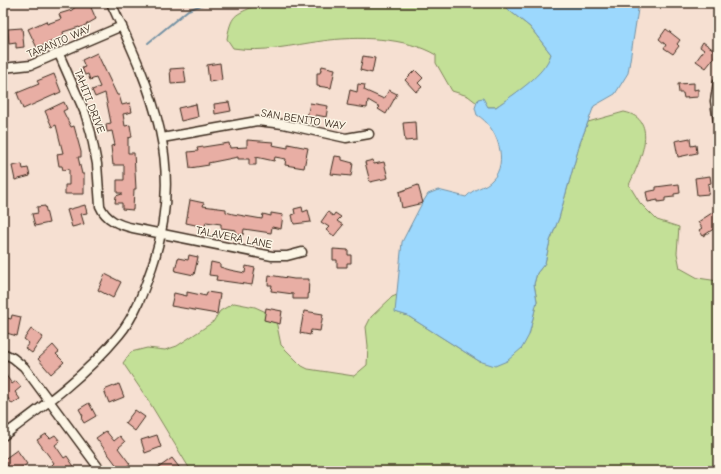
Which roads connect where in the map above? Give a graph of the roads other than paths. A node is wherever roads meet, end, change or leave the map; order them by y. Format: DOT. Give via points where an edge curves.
graph roads {
  1 [pos="111,3"];
  2 [pos="122,26"];
  3 [pos="59,54"];
  4 [pos="3,68"];
  5 [pos="718,82"];
  6 [pos="718,122"];
  7 [pos="369,134"];
  8 [pos="162,138"];
  9 [pos="162,234"];
  10 [pos="302,252"];
  11 [pos="3,353"];
  12 [pos="50,402"];
  13 [pos="3,436"];
  14 [pos="101,471"];
  1 -- 2 [label="street"];
  2 -- 3 [label="street, TARANTO WAY"];
  2 -- 8 [label="street" via="149,89"];
  3 -- 4 [label="street, TARANTO WAY" via="26,67"];
  3 -- 9 [label="street, TAHITI DRIVE" via="92,133 102,209 121,225"];
  5 -- 6 [label="street" via="715,101"];
  7 -- 8 [label="street, SAN BENITO WAY" via="346,138 257,121"];
  8 -- 9 [label="street" via="166,183"];
  9 -- 10 [label="street, TALAVERA LANE" via="272,256"];
  9 -- 12 [label="street" via="143,293 120,334 76,381"];
  11 -- 12 [label="street" via="24,367"];
  12 -- 13 [label="street"];
  12 -- 14 [label="street"];
}
